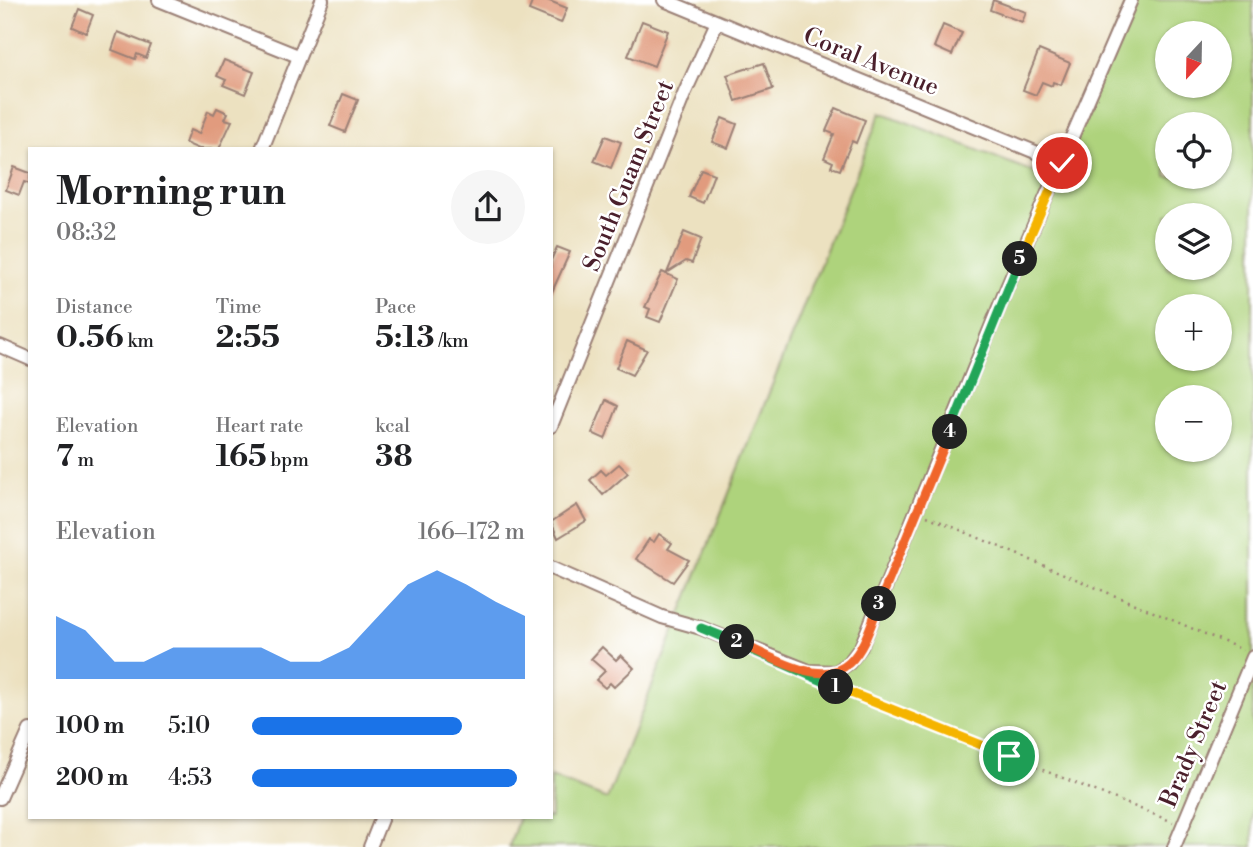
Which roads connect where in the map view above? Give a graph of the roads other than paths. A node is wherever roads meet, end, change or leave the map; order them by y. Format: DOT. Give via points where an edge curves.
graph roads {
  1 [pos="159,0"];
  2 [pos="322,0"];
  3 [pos="664,0"];
  4 [pos="1131,0"];
  5 [pos="717,22"];
  6 [pos="298,56"];
  7 [pos="263,147"];
  8 [pos="1062,163"];
  9 [pos="0,346"];
  10 [pos="28,358"];
  11 [pos="553,421"];
  12 [pos="553,569"];
  13 [pos="1253,656"];
  14 [pos="28,735"];
  15 [pos="0,798"];
  16 [pos="381,819"];
  17 [pos="370,847"];
  18 [pos="1174,847"];
  1 -- 6 [label="street"];
  2 -- 6 [label="street"];
  3 -- 5 [label="street, Coral Avenue"];
  4 -- 8 [label="street"];
  5 -- 8 [label="street, Coral Avenue"];
  5 -- 11 [label="street, South Guam Street"];
  6 -- 7 [label="street"];
  8 -- 12 [label="street" via="861,647 849,663 825,677 662,617"];
  9 -- 10 [label="street"];
  13 -- 18 [label="street, Brady Street"];
  14 -- 15 [label="street"];
  16 -- 17 [label="street"];
}
